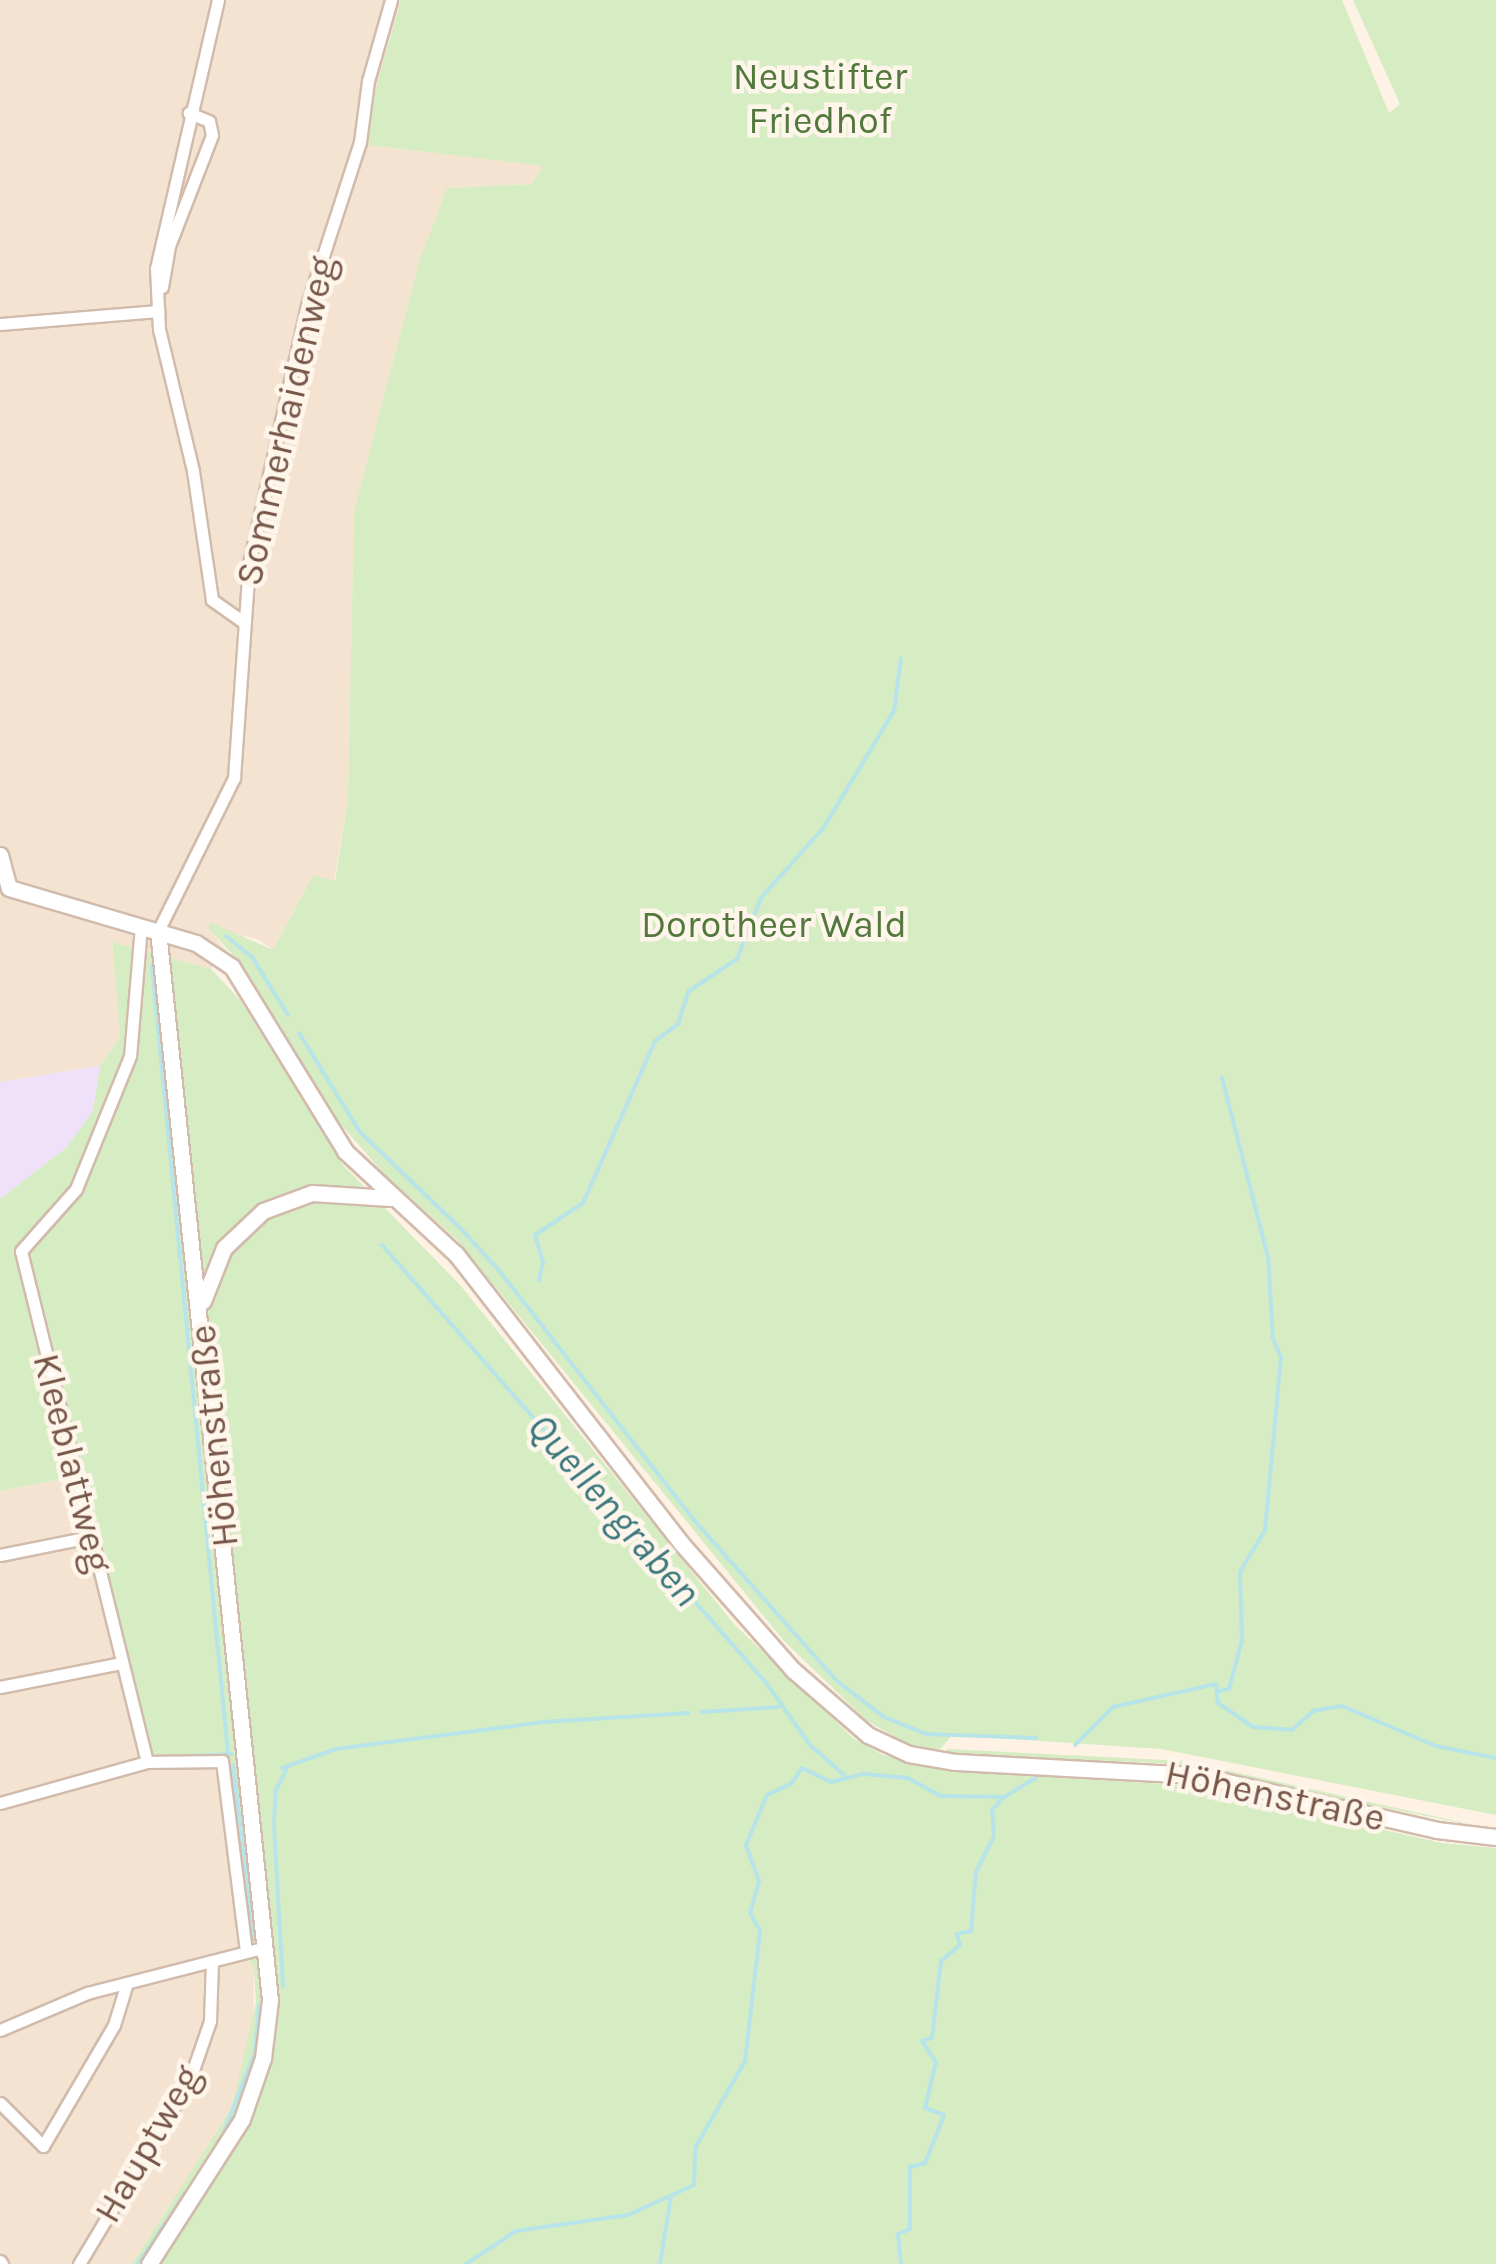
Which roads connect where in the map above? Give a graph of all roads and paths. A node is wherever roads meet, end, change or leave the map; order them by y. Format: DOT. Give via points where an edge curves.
graph roads {
  1 [pos="218,0"];
  2 [pos="392,0"];
  3 [pos="190,114"];
  4 [pos="158,312"];
  5 [pos="0,324"];
  6 [pos="242,621"];
  7 [pos="0,855"];
  8 [pos="4,888"];
  9 [pos="142,926"];
  10 [pos="158,931"];
  11 [pos="392,1199"];
  12 [pos="200,1310"];
  13 [pos="90,1536"];
  14 [pos="0,1555"];
  15 [pos="121,1663"];
  16 [pos="0,1687"];
  17 [pos="147,1762"];
  18 [pos="0,1803"];
  19 [pos="1496,1837"];
  20 [pos="266,1947"];
  21 [pos="246,1952"];
  22 [pos="212,1961"];
  23 [pos="128,1983"];
  24 [pos="0,2030"];
  25 [pos="0,2103"];
  26 [pos="78,2264"];
  27 [pos="149,2264"];
  1 -- 3 [label="street"];
  2 -- 6 [label="street, Sommerhaidenweg" via="368,81 360,142 308,302"];
  3 -- 4 [label="street" via="156,268"];
  3 -- 4 [label="street" via="209,121 212,135 169,246"];
  4 -- 5 [label="street"];
  4 -- 6 [label="street" via="212,600 223,614"];
  6 -- 10 [label="street, Sommerhaidenweg" via="234,778"];
  7 -- 8 [label="main road"];
  8 -- 9 [label="main road"];
  9 -- 10 [label="main road"];
  9 -- 13 [label="street, Kleeblattweg" via="130,1056 76,1189 21,1251"];
  10 -- 11 [label="main road" via="206,947 232,968 332,1134"];
  10 -- 12 [label="main road"];
  11 -- 12 [label="main road, Höhenstraße" via="312,1194 264,1211 224,1248"];
  11 -- 19 [label="main road, Höhenstraße" via="474,1275 681,1543 835,1710 868,1735 910,1754 1197,1775 1437,1830"];
  12 -- 20 [label="main road, Höhenstraße"];
  13 -- 14 [label="street"];
  13 -- 15 [label="street, Kleeblattweg"];
  15 -- 16 [label="street"];
  15 -- 17 [label="street, Kleeblattweg"];
  17 -- 18 [label="street"];
  17 -- 21 [label="street" via="222,1761"];
  20 -- 21 [label="street"];
  20 -- 27 [label="main road, Höhenstraße" via="269,2017 250,2100 224,2154"];
  21 -- 22 [label="street"];
  22 -- 23 [label="street"];
  22 -- 26 [label="street, Hauptweg" via="210,2021 190,2079"];
  23 -- 24 [label="street"];
  23 -- 25 [label="street" via="114,2026 43,2146"];
}
